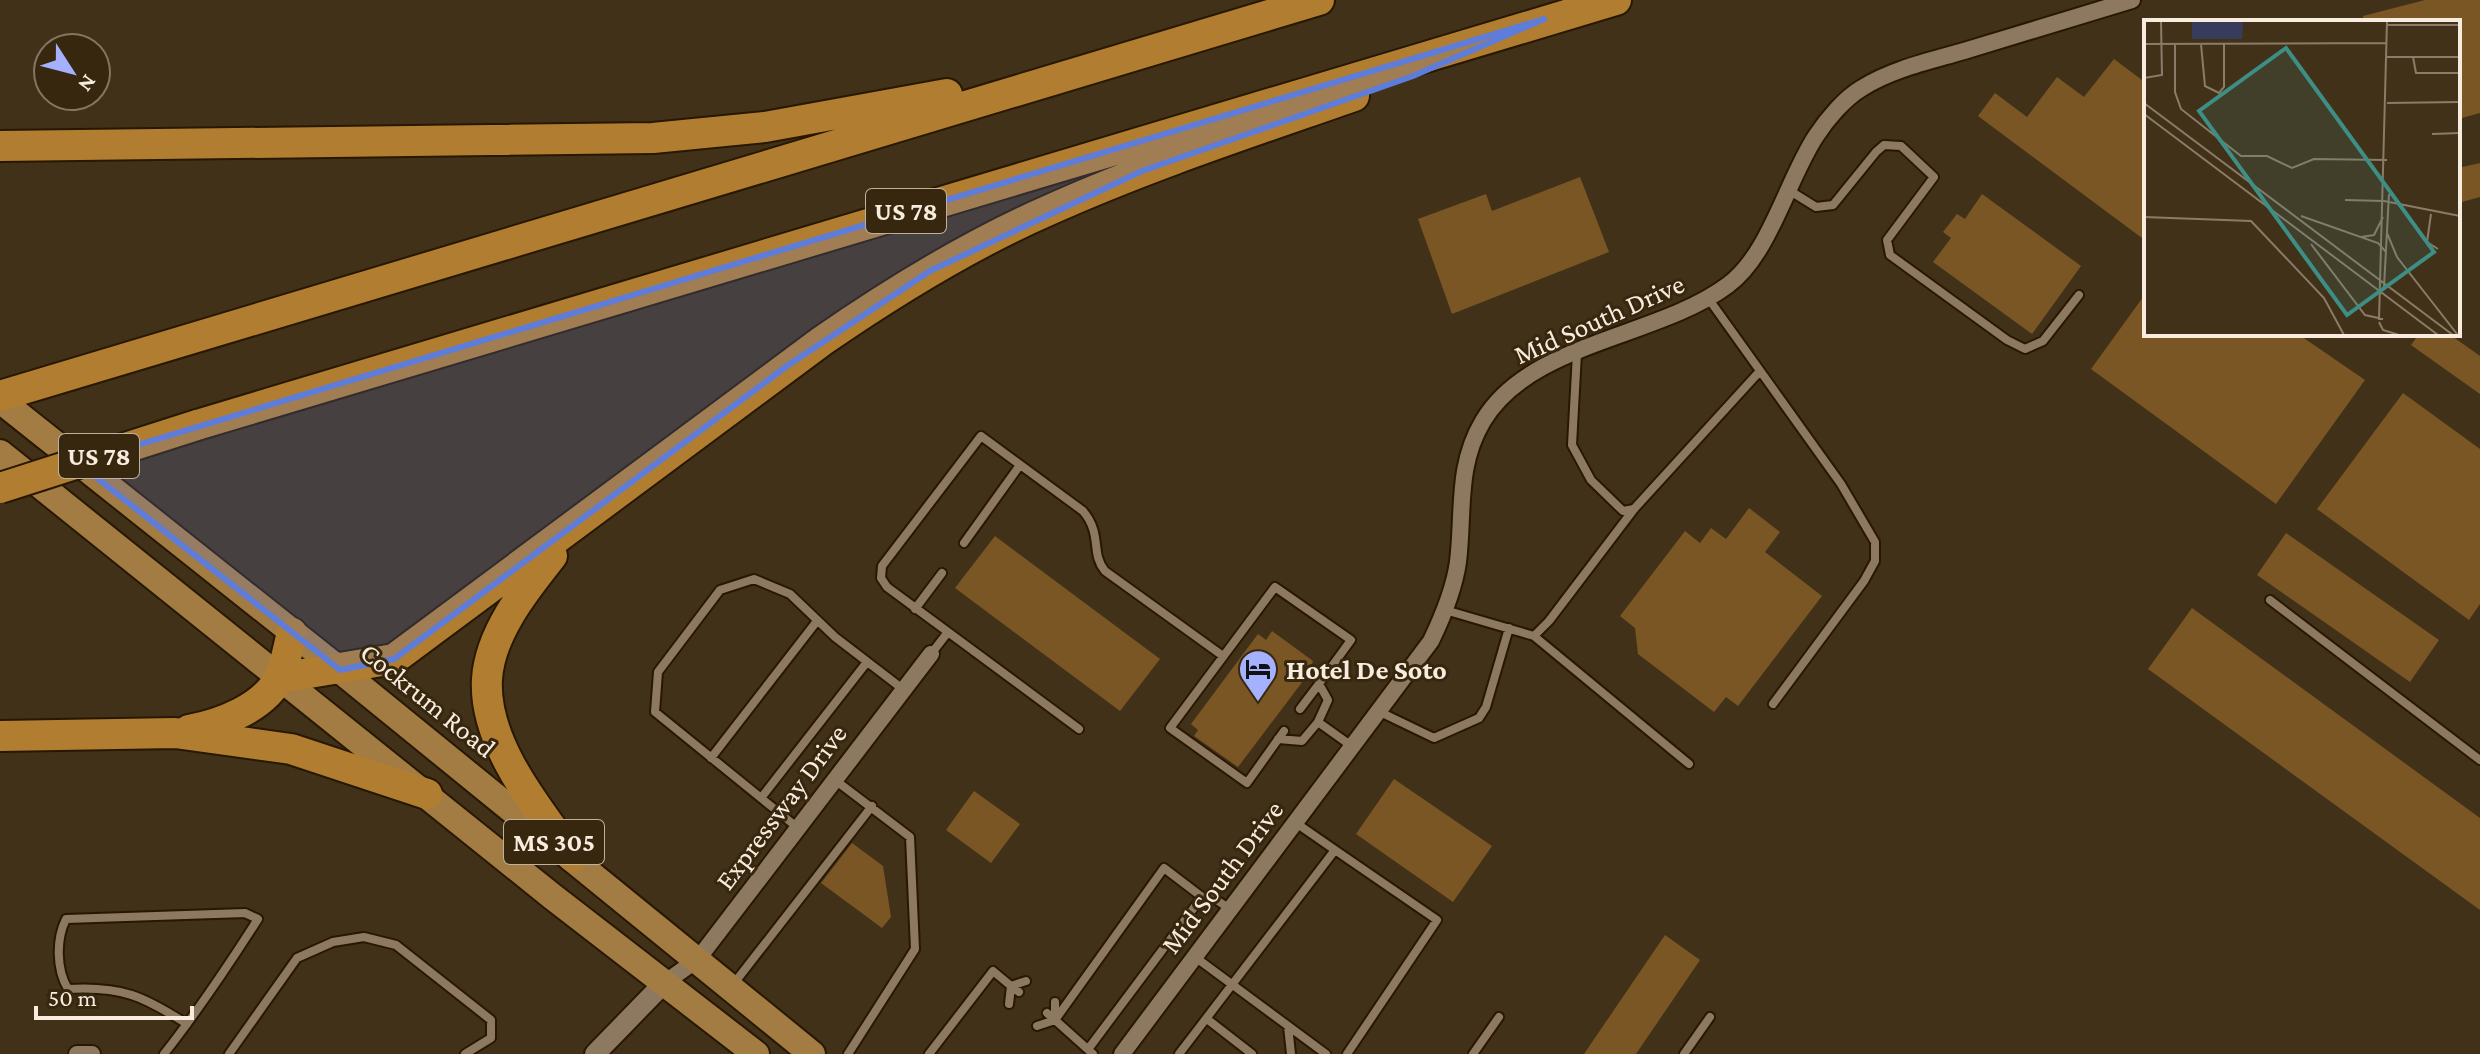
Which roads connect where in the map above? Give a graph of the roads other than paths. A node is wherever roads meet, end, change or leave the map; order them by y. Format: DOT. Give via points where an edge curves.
graph roads {
  1 [pos="1319,0"];
  2 [pos="1616,0"];
  3 [pos="2132,0"];
  4 [pos="1544,19"];
  5 [pos="1067,77"];
  6 [pos="0,146"];
  7 [pos="1787,188"];
  8 [pos="2079,295"];
  9 [pos="1708,298"];
  10 [pos="1577,353"];
  11 [pos="1760,371"];
  12 [pos="0,398"];
  13 [pos="0,453"];
  14 [pos="1020,465"];
  15 [pos="0,488"];
  16 [pos="1634,509"];
  17 [pos="572,529"];
  18 [pos="964,543"];
  19 [pos="942,573"];
  20 [pos="2270,600"];
  21 [pos="915,609"];
  22 [pos="1445,610"];
  23 [pos="817,621"];
  24 [pos="1509,628"];
  25 [pos="948,632"];
  26 [pos="292,633"];
  27 [pos="1534,636"];
  28 [pos="931,654"];
  29 [pos="1223,656"];
  30 [pos="867,662"];
  31 [pos="340,670"];
  32 [pos="279,678"];
  33 [pos="1319,684"];
  34 [pos="904,690"];
  35 [pos="1773,704"];
  36 [pos="1300,709"];
  37 [pos="1380,712"];
  38 [pos="1318,722"];
  39 [pos="1079,729"];
  40 [pos="175,733"];
  41 [pos="0,736"];
  42 [pos="1354,748"];
  43 [pos="711,758"];
  44 [pos="2480,760"];
  45 [pos="1689,764"];
  46 [pos="835,779"];
  47 [pos="427,794"];
  48 [pos="761,798"];
  49 [pos="872,806"];
  50 [pos="1296,823"];
  51 [pos="798,828"];
  52 [pos="1335,850"];
  53 [pos="573,857"];
  54 [pos="1202,897"];
  55 [pos="1231,909"];
  56 [pos="1195,957"];
  57 [pos="698,959"];
  58 [pos="1026,981"];
  59 [pos="663,984"];
  60 [pos="1233,986"];
  61 [pos="732,987"];
  62 [pos="1015,989"];
  63 [pos="1055,1002"];
  64 [pos="1009,1004"];
  65 [pos="1047,1013"];
  66 [pos="1499,1017"];
  67 [pos="1710,1017"];
  68 [pos="1207,1019"];
  69 [pos="1055,1020"];
  70 [pos="187,1024"];
  71 [pos="1037,1026"];
  72 [pos="1288,1026"];
  73 [pos="1091,1051"];
  74 [pos="77,1054"];
  75 [pos="92,1054"];
  76 [pos="164,1054"];
  77 [pos="229,1054"];
  78 [pos="465,1054"];
  79 [pos="595,1054"];
  80 [pos="756,1054"];
  81 [pos="812,1054"];
  82 [pos="848,1054"];
  83 [pos="929,1054"];
  84 [pos="1122,1054"];
  85 [pos="1179,1054"];
  86 [pos="1252,1054"];
  87 [pos="1291,1054"];
  88 [pos="1326,1054"];
  89 [pos="1347,1054"];
  90 [pos="1473,1054"];
  91 [pos="1684,1054"];
  1 -- 5 [label="highway"];
  2 -- 4 [label="highway, US 78"];
  3 -- 7 [label="street, Mid South Drive" via="1915,65 1860,89 1818,133"];
  4 -- 15 [label="highway, US 78, bridge"];
  4 -- 17 [label="highway" via="1413,76 1142,171 982,242 822,341"];
  5 -- 6 [label="highway" via="765,127 653,138"];
  5 -- 12 [label="highway"];
  7 -- 8 [label="lane" via="1816,207 1833,205 1884,145 1901,146 1934,177 1887,240 1890,255 2025,349 2043,341"];
  7 -- 9 [label="street, Mid South Drive" via="1746,268"];
  9 -- 10 [label="street, Mid South Drive"];
  9 -- 11 [label="lane"];
  10 -- 16 [label="lane" via="1572,445 1591,480 1623,511"];
  10 -- 22 [label="street, Mid South Drive" via="1509,389 1481,423 1465,464 1458,562"];
  11 -- 16 [label="lane"];
  11 -- 35 [label="lane" via="1841,484 1875,542 1875,561 1864,581"];
  12 -- 26 [label="main road, Cockrum Road / MS 305"];
  13 -- 32 [label="main road, MS 305"];
  14 -- 18 [label="lane"];
  14 -- 21 [label="lane" via="981,436 890,554 881,578"];
  14 -- 29 [label="lane" via="1094,524 1098,559 1105,571"];
  16 -- 27 [label="lane"];
  17 -- 31 [label="highway" via="394,659"];
  17 -- 53 [label="highway" via="518,600 487,679 494,726 508,765"];
  19 -- 21 [label="lane"];
  20 -- 44 [label="lane"];
  21 -- 25 [label="lane"];
  22 -- 24 [label="lane"];
  22 -- 37 [label="street, Mid South Drive" via="1417,664"];
  23 -- 30 [label="lane"];
  23 -- 43 [label="lane"];
  23 -- 43 [label="lane" via="790,594 754,579 720,590 658,672 655,712"];
  24 -- 27 [label="lane"];
  24 -- 37 [label="lane" via="1479,718 1434,738"];
  25 -- 28 [label="lane"];
  25 -- 39 [label="lane"];
  26 -- 31 [label="main road, Cockrum Road / MS 305"];
  26 -- 32 [label="highway"];
  27 -- 45 [label="lane"];
  28 -- 34 [label="street, Expressway Drive"];
  29 -- 33 [label="lane" via="1275,587 1351,640"];
  29 -- 38 [label="lane" via="1170,728 1247,783 1281,735 1302,741"];
  30 -- 34 [label="lane"];
  30 -- 48 [label="lane"];
  31 -- 32 [label="highway"];
  31 -- 53 [label="main road, Cockrum Road / MS 305"];
  32 -- 40 [label="highway" via="235,716"];
  32 -- 47 [label="main road, MS 305"];
  33 -- 36 [label="lane"];
  33 -- 38 [label="lane" via="1328,700"];
  34 -- 46 [label="street, Expressway Drive"];
  37 -- 42 [label="street, Mid South Drive"];
  38 -- 42 [label="lane"];
  40 -- 41 [label="highway"];
  40 -- 47 [label="highway" via="291,749"];
  42 -- 50 [label="street, Mid South Drive"];
  43 -- 48 [label="lane"];
  46 -- 49 [label="lane"];
  46 -- 51 [label="street, Expressway Drive"];
  47 -- 59 [label="main road, MS 305"];
  48 -- 51 [label="lane"];
  49 -- 61 [label="lane"];
  49 -- 82 [label="lane" via="910,837 915,949"];
  50 -- 52 [label="lane"];
  50 -- 55 [label="street, Mid South Drive"];
  51 -- 57 [label="street, Expressway Drive"];
  52 -- 60 [label="lane"];
  52 -- 89 [label="lane" via="1437,920"];
  53 -- 57 [label="main road, Cockrum Road / MS 305"];
  54 -- 55 [label="lane"];
  54 -- 69 [label="lane" via="1164,868"];
  54 -- 73 [label="lane"];
  55 -- 56 [label="street, Mid South Drive"];
  56 -- 60 [label="lane"];
  56 -- 84 [label="street, Mid South Drive"];
  57 -- 59 [label="street, Expressway Drive"];
  57 -- 61 [label="main road, Cockrum Road / MS 305"];
  58 -- 62 [label="lane"];
  59 -- 79 [label="street"];
  59 -- 80 [label="main road, MS 305"];
  60 -- 68 [label="lane"];
  60 -- 72 [label="lane"];
  61 -- 81 [label="main road, Cockrum Road / MS 305"];
  62 -- 64 [label="lane"];
  62 -- 83 [label="lane" via="993,971"];
  63 -- 69 [label="lane"];
  65 -- 69 [label="lane"];
  66 -- 90 [label="lane"];
  67 -- 91 [label="lane"];
  68 -- 85 [label="lane"];
  68 -- 86 [label="lane"];
  69 -- 71 [label="lane"];
  69 -- 73 [label="lane"];
  70 -- 70 [label="lane" via="258,919 245,913 66,919 58,935 62,979 68,989 120,989"];
  70 -- 76 [label="lane"];
  72 -- 87 [label="lane"];
  72 -- 88 [label="lane"];
  74 -- 75 [label="street"];
  77 -- 78 [label="lane" via="297,958 333,942 364,937 396,945 491,1020 491,1038"];
}
